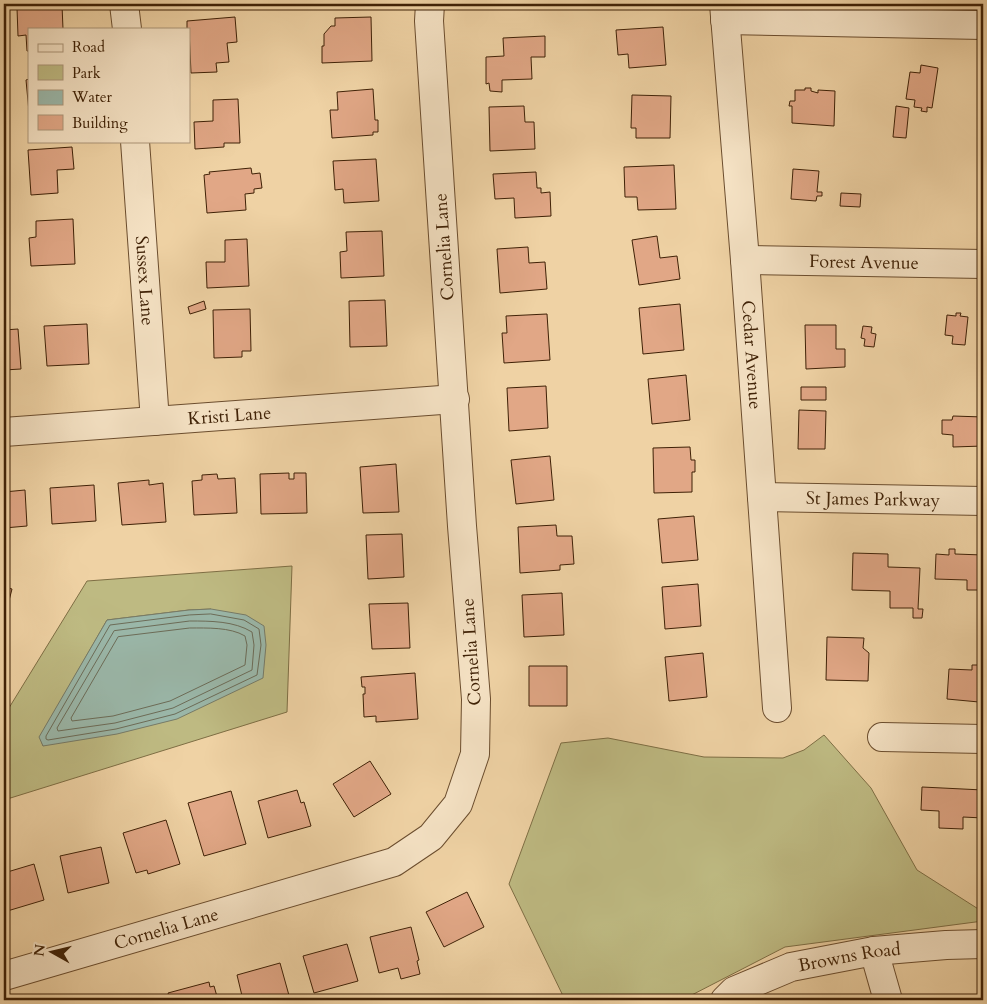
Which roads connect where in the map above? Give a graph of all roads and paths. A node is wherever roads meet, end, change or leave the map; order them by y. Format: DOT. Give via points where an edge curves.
graph roads {
  1 [pos="124,4"];
  2 [pos="430,4"];
  3 [pos="725,12"];
  4 [pos="983,25"];
  5 [pos="127,28"];
  6 [pos="135,142"];
  7 [pos="745,260"];
  8 [pos="983,264"];
  9 [pos="455,399"];
  10 [pos="155,421"];
  11 [pos="4,432"];
  12 [pos="762,497"];
  13 [pos="983,501"];
  14 [pos="777,708"];
  15 [pos="882,737"];
  16 [pos="983,739"];
  17 [pos="983,944"];
  18 [pos="874,951"];
  19 [pos="4,976"];
  20 [pos="725,1000"];
  21 [pos="888,1000"];
  1 -- 5 [label="street"];
  2 -- 9 [label="street, Cornelia Lane"];
  3 -- 4 [label="street"];
  3 -- 7 [label="street, Cedar Avenue"];
  6 -- 10 [label="street, Sussex Lane"];
  7 -- 8 [label="street, Forest Avenue"];
  7 -- 12 [label="street, Cedar Avenue"];
  9 -- 10 [label="street, Kristi Lane"];
  9 -- 19 [label="street, Cornelia Lane" via="476,699 475,754 458,804 431,837 394,862"];
  10 -- 11 [label="street, Kristi Lane"];
  12 -- 13 [label="street, St James Parkway"];
  12 -- 14 [label="street, Cedar Avenue"];
  15 -- 16 [label="street"];
  17 -- 18 [label="street, Browns Road"];
  18 -- 20 [label="street, Browns Road" via="792,967 734,991"];
  18 -- 21 [label="street"];
}
